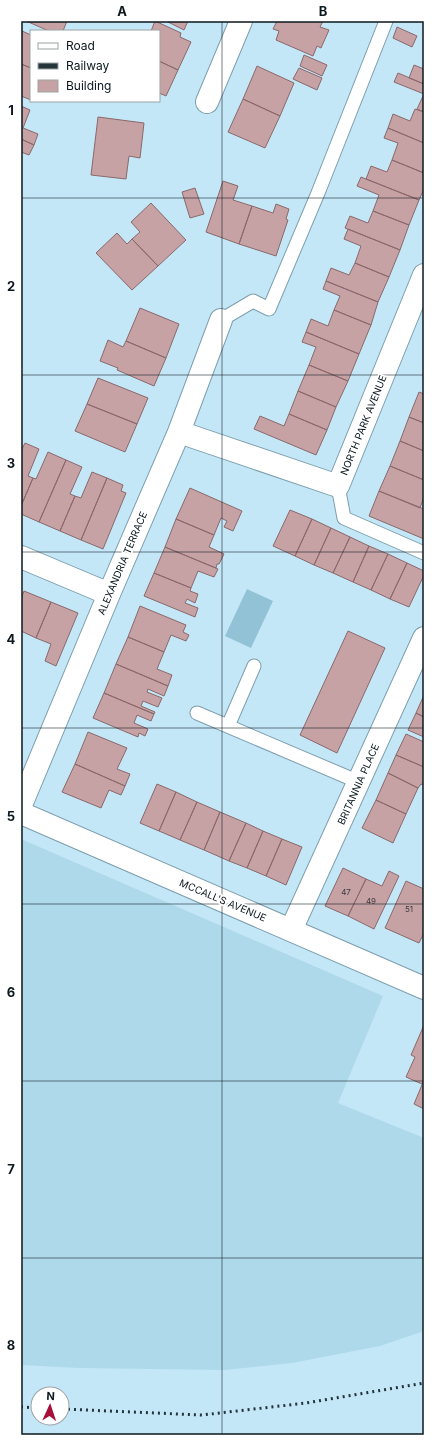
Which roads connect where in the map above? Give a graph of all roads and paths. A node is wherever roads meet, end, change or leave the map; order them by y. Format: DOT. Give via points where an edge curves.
graph roads {
  1 [pos="241,21"];
  2 [pos="386,21"];
  3 [pos="207,102"];
  4 [pos="424,275"];
  5 [pos="221,320"];
  6 [pos="179,432"];
  7 [pos="338,486"];
  8 [pos="424,553"];
  9 [pos="21,557"];
  10 [pos="109,594"];
  11 [pos="424,638"];
  12 [pos="254,666"];
  13 [pos="197,713"];
  14 [pos="228,726"];
  15 [pos="359,782"];
  16 [pos="21,805"];
  17 [pos="21,813"];
  18 [pos="291,930"];
  19 [pos="424,988"];
  1 -- 3 [label="street"];
  2 -- 5 [label="lane" via="269,309 252,301"];
  4 -- 7 [label="street, NORTH PARK AVENUE"];
  5 -- 6 [label="street, ALEXANDRIA TERRACE"];
  6 -- 7 [label="street, NORTH PARK AVENUE"];
  6 -- 10 [label="street, ALEXANDRIA TERRACE"];
  7 -- 8 [label="lane" via="344,518"];
  9 -- 10 [label="street"];
  10 -- 16 [label="street, ALEXANDRIA TERRACE"];
  11 -- 15 [label="street, BRITANNIA PLACE"];
  12 -- 14 [label="lane"];
  13 -- 14 [label="lane"];
  14 -- 15 [label="lane"];
  15 -- 18 [label="street, BRITANNIA PLACE"];
  17 -- 18 [label="street, MCCALL'S AVENUE"];
  18 -- 19 [label="street, MCCALL'S AVENUE"];
}
